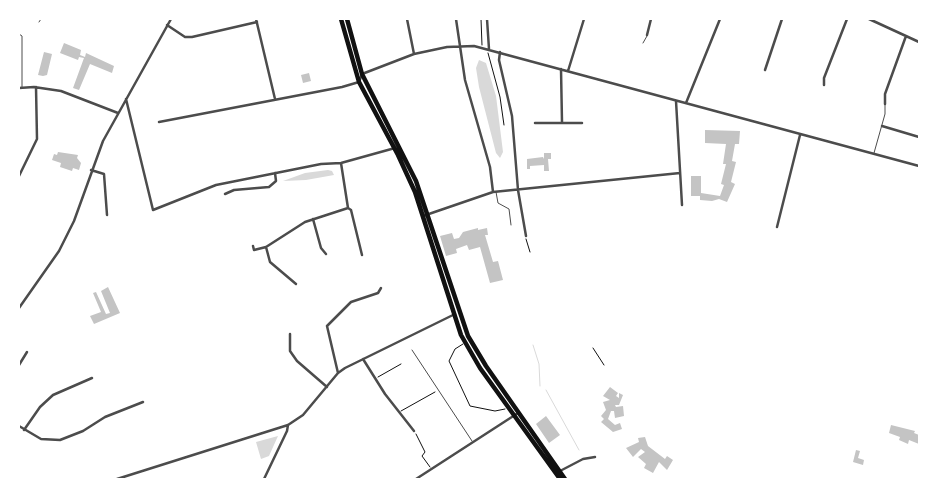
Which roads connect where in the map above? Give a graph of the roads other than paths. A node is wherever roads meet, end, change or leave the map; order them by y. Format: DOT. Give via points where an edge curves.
graph roads {
  1 [pos="41,19"];
  2 [pos="171,19"];
  3 [pos="342,19"];
  4 [pos="347,19"];
  5 [pos="407,19"];
  6 [pos="456,19"];
  7 [pos="487,19"];
  8 [pos="579,19"];
  9 [pos="583,19"];
  10 [pos="651,19"];
  11 [pos="720,19"];
  12 [pos="782,19"];
  13 [pos="847,19"];
  14 [pos="869,19"];
  15 [pos="256,20"];
  16 [pos="39,22"];
  17 [pos="167,26"];
  18 [pos="19,34"];
  19 [pos="647,35"];
  20 [pos="906,36"];
  21 [pos="919,42"];
  22 [pos="643,43"];
  23 [pos="459,46"];
  24 [pos="488,50"];
  25 [pos="500,52"];
  26 [pos="414,54"];
  27 [pos="561,69"];
  28 [pos="765,70"];
  29 [pos="568,71"];
  30 [pos="362,74"];
  31 [pos="359,82"];
  32 [pos="824,85"];
  33 [pos="21,87"];
  34 [pos="36,87"];
  35 [pos="126,99"];
  36 [pos="274,99"];
  37 [pos="676,101"];
  38 [pos="686,104"];
  39 [pos="884,104"];
  40 [pos="118,113"];
  41 [pos="159,122"];
  42 [pos="562,122"];
  43 [pos="535,123"];
  44 [pos="582,123"];
  45 [pos="882,126"];
  46 [pos="800,135"];
  47 [pos="919,137"];
  48 [pos="395,148"];
  49 [pos="874,154"];
  50 [pos="341,164"];
  51 [pos="919,166"];
  52 [pos="91,170"];
  53 [pos="275,173"];
  54 [pos="680,173"];
  55 [pos="19,176"];
  56 [pos="518,190"];
  57 [pos="495,192"];
  58 [pos="226,194"];
  59 [pos="682,205"];
  60 [pos="348,208"];
  61 [pos="107,215"];
  62 [pos="425,215"];
  63 [pos="313,219"];
  64 [pos="511,224"];
  65 [pos="777,227"];
  66 [pos="526,236"];
  67 [pos="253,246"];
  68 [pos="266,247"];
  69 [pos="326,254"];
  70 [pos="362,255"];
  71 [pos="296,284"];
  72 [pos="381,288"];
  73 [pos="19,308"];
  74 [pos="456,313"];
  75 [pos="290,334"];
  76 [pos="412,350"];
  77 [pos="28,352"];
  78 [pos="363,359"];
  79 [pos="19,365"];
  80 [pos="338,373"];
  81 [pos="92,378"];
  82 [pos="327,387"];
  83 [pos="143,402"];
  84 [pos="516,414"];
  85 [pos="288,425"];
  86 [pos="19,426"];
  87 [pos="24,430"];
  88 [pos="414,431"];
  89 [pos="472,441"];
  90 [pos="595,457"];
  91 [pos="559,472"];
  92 [pos="117,479"];
  93 [pos="264,479"];
  94 [pos="416,479"];
  95 [pos="560,479"];
  96 [pos="565,479"];
  1 -- 16 [label="lane"];
  2 -- 17 [label="street"];
  3 -- 31 [label="main road"];
  4 -- 30 [label="main road"];
  5 -- 26 [label="street"];
  6 -- 23 [label="street"];
  7 -- 24 [label="street"];
  8 -- 9 [label="street"];
  9 -- 29 [label="street"];
  10 -- 19 [label="street"];
  11 -- 38 [label="street"];
  12 -- 28 [label="street"];
  13 -- 32 [label="street"];
  14 -- 20 [label="street"];
  15 -- 17 [label="street" via="192,37 185,37"];
  15 -- 36 [label="street"];
  17 -- 35 [label="street"];
  18 -- 33 [label="lane" via="22,36"];
  19 -- 22 [label="lane"];
  20 -- 21 [label="street"];
  20 -- 39 [label="street"];
  23 -- 24 [label="street"];
  23 -- 26 [label="street"];
  23 -- 57 [label="street" via="469,98"];
  24 -- 25 [label="street"];
  25 -- 27 [label="street"];
  25 -- 56 [label="street" via="512,116"];
  26 -- 30 [label="street"];
  27 -- 29 [label="street"];
  27 -- 42 [label="street"];
  29 -- 37 [label="street"];
  30 -- 31 [label="street"];
  30 -- 62 [label="main road" via="416,181"];
  31 -- 36 [label="street" via="342,88"];
  31 -- 48 [label="main road"];
  33 -- 34 [label="street"];
  34 -- 40 [label="street" via="61,92"];
  34 -- 55 [label="street" via="37,139"];
  35 -- 40 [label="street"];
  35 -- 53 [label="street" via="153,210 216,185"];
  36 -- 41 [label="street"];
  37 -- 38 [label="street"];
  37 -- 54 [label="street"];
  38 -- 46 [label="street"];
  39 -- 45 [label="lane"];
  40 -- 52 [label="street"];
  42 -- 43 [label="street"];
  42 -- 44 [label="street"];
  45 -- 47 [label="street"];
  45 -- 49 [label="lane"];
  46 -- 49 [label="street"];
  46 -- 65 [label="street"];
  48 -- 50 [label="street"];
  48 -- 62 [label="main road"];
  49 -- 51 [label="street"];
  50 -- 53 [label="street" via="331,162"];
  50 -- 60 [label="street"];
  52 -- 61 [label="street" via="104,174"];
  52 -- 73 [label="street" via="74,221 58,251"];
  53 -- 58 [label="street" via="276,181 269,187 234,190"];
  54 -- 56 [label="street"];
  54 -- 59 [label="street"];
  56 -- 57 [label="street"];
  56 -- 66 [label="street"];
  57 -- 62 [label="street"];
  57 -- 64 [label="lane" via="498,203 509,209"];
  60 -- 63 [label="street"];
  60 -- 70 [label="street"];
  62 -- 74 [label="main road"];
  63 -- 68 [label="street"];
  63 -- 69 [label="street" via="321,248"];
  67 -- 68 [label="street" via="254,250"];
  68 -- 71 [label="street" via="270,262"];
  72 -- 80 [label="street" via="378,294 351,302 327,326"];
  74 -- 78 [label="street"];
  74 -- 84 [label="main road"];
  74 -- 84 [label="main road" via="466,343 508,407"];
  75 -- 82 [label="street" via="290,351"];
  76 -- 89 [label="lane"];
  77 -- 79 [label="street"];
  78 -- 80 [label="street"];
  78 -- 88 [label="street"];
  80 -- 82 [label="street"];
  81 -- 87 [label="street" via="53,395"];
  82 -- 85 [label="street" via="303,415"];
  83 -- 87 [label="street" via="60,440 42,439"];
  84 -- 89 [label="street"];
  84 -- 91 [label="main road"];
  85 -- 92 [label="street"];
  85 -- 93 [label="street"];
  86 -- 87 [label="street"];
  89 -- 94 [label="street"];
  90 -- 91 [label="street" via="583,459"];
  91 -- 95 [label="main road"];
  91 -- 96 [label="main road"];
}
